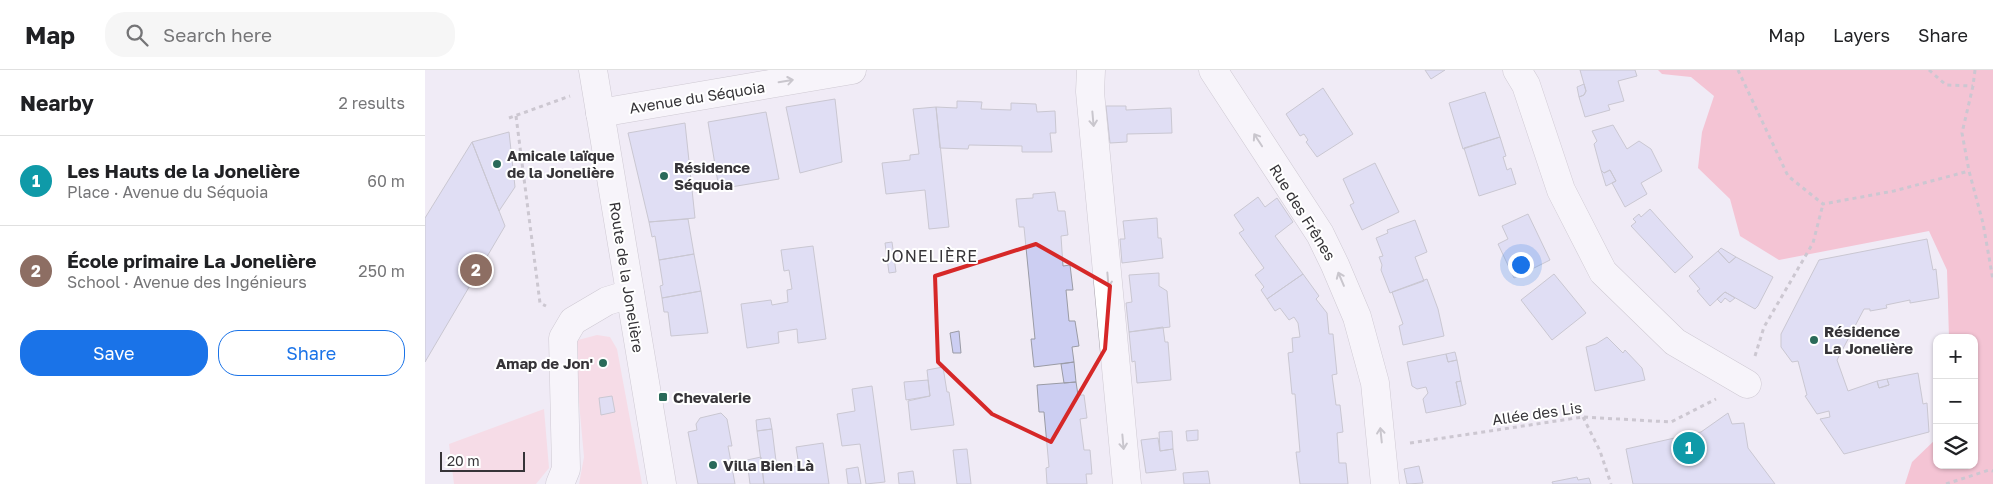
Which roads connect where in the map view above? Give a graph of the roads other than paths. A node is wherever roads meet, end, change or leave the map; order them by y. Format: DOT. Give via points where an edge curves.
graph roads {
  1 [pos="852,70"];
  2 [pos="1091,70"];
  3 [pos="1213,70"];
  4 [pos="1517,70"];
  5 [pos="596,91"];
  6 [pos="630,294"];
  7 [pos="1747,384"];
  8 [pos="560,484"];
  9 [pos="662,484"];
  10 [pos="1127,484"];
  11 [pos="1385,484"];
  5 -- 1 [label="street, Avenue du Séquoia, one-way"];
  2 -- 10 [label="street, one-way" via="1090,92"];
  11 -- 3 [label="street, Rue des Frênes, one-way" via="1375,383 1357,317 1320,234"];
  4 -- 7 [label="street" via="1526,85 1561,190 1603,272 1675,342"];
  5 -- 6 [label="street, Route de la Jonelière"];
  6 -- 8 [label="street" via="607,301 573,321 563,338 567,469"];
  6 -- 9 [label="street, Route de la Jonelière"];
}
